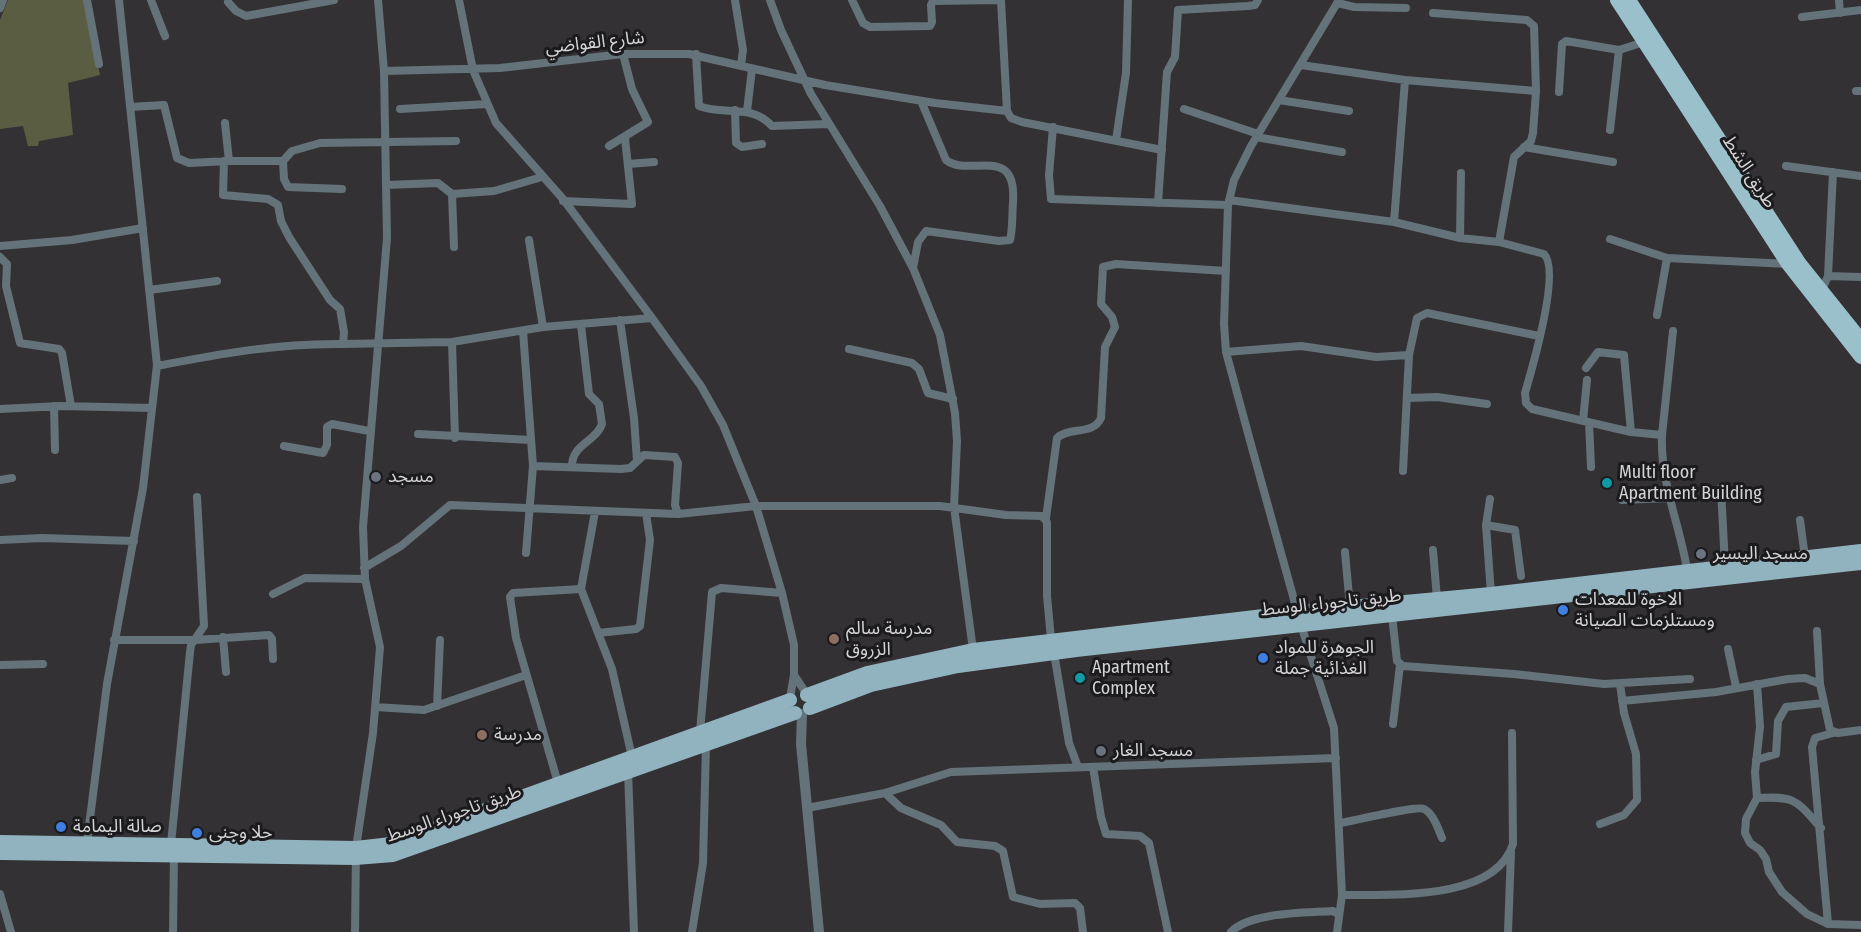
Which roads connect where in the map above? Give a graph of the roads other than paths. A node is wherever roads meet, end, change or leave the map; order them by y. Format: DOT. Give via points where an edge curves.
graph roads {
  1 [pos="3,0"];
  2 [pos="87,0"];
  3 [pos="119,0"];
  4 [pos="151,0"];
  5 [pos="334,0"];
  6 [pos="378,0"];
  7 [pos="459,0"];
  8 [pos="735,0"];
  9 [pos="770,0"];
  10 [pos="852,0"];
  11 [pos="1001,0"];
  12 [pos="1128,0"];
  13 [pos="1258,0"];
  14 [pos="1617,0"];
  15 [pos="1629,0"];
  16 [pos="1839,0"];
  17 [pos="228,2"];
  18 [pos="1339,2"];
  19 [pos="0,8"];
  20 [pos="1406,8"];
  21 [pos="1861,10"];
  22 [pos="1433,13"];
  23 [pos="1840,13"];
  24 [pos="1802,17"];
  25 [pos="165,36"];
  26 [pos="1644,42"];
  27 [pos="1619,50"];
  28 [pos="623,54"];
  29 [pos="696,54"];
  30 [pos="99,64"];
  31 [pos="741,65"];
  32 [pos="1301,65"];
  33 [pos="752,69"];
  34 [pos="473,70"];
  35 [pos="384,71"];
  36 [pos="1406,80"];
  37 [pos="806,81"];
  38 [pos="1536,91"];
  39 [pos="1559,92"];
  40 [pos="1279,100"];
  41 [pos="921,101"];
  42 [pos="487,104"];
  43 [pos="130,107"];
  44 [pos="1184,108"];
  45 [pos="400,109"];
  46 [pos="735,110"];
  47 [pos="747,111"];
  48 [pos="1007,111"];
  49 [pos="1349,111"];
  50 [pos="225,123"];
  51 [pos="828,124"];
  52 [pos="1053,127"];
  53 [pos="1610,130"];
  54 [pos="1257,136"];
  55 [pos="625,138"];
  56 [pos="1116,140"];
  57 [pos="456,141"];
  58 [pos="385,142"];
  59 [pos="762,144"];
  60 [pos="609,147"];
  61 [pos="1524,147"];
  62 [pos="1162,150"];
  63 [pos="1341,152"];
  64 [pos="226,161"];
  65 [pos="283,161"];
  66 [pos="654,162"];
  67 [pos="1613,162"];
  68 [pos="628,164"];
  69 [pos="1786,166"];
  70 [pos="1833,172"];
  71 [pos="1461,173"];
  72 [pos="1861,176"];
  73 [pos="542,177"];
  74 [pos="386,185"];
  75 [pos="342,189"];
  76 [pos="452,194"];
  77 [pos="563,201"];
  78 [pos="1158,202"];
  79 [pos="1229,202"];
  80 [pos="1394,222"];
  81 [pos="142,228"];
  82 [pos="1460,238"];
  83 [pos="1610,239"];
  84 [pos="529,240"];
  85 [pos="1499,242"];
  86 [pos="0,246"];
  87 [pos="454,247"];
  88 [pos="0,256"];
  89 [pos="1667,258"];
  90 [pos="1788,264"];
  91 [pos="913,268"];
  92 [pos="1226,271"];
  93 [pos="1828,276"];
  94 [pos="1861,277"];
  95 [pos="217,281"];
  96 [pos="149,290"];
  97 [pos="1822,290"];
  98 [pos="1657,315"];
  99 [pos="652,318"];
  100 [pos="620,320"];
  101 [pos="581,326"];
  102 [pos="543,327"];
  103 [pos="1673,331"];
  104 [pos="523,332"];
  105 [pos="1539,336"];
  106 [pos="1861,340"];
  107 [pos="452,342"];
  108 [pos="343,344"];
  109 [pos="378,345"];
  110 [pos="849,349"];
  111 [pos="1227,352"];
  112 [pos="1410,356"];
  113 [pos="1861,357"];
  114 [pos="157,366"];
  115 [pos="1586,368"];
  116 [pos="1587,380"];
  117 [pos="1407,398"];
  118 [pos="953,399"];
  119 [pos="1486,404"];
  120 [pos="54,406"];
  121 [pos="70,406"];
  122 [pos="152,408"];
  123 [pos="0,409"];
  124 [pos="1586,421"];
  125 [pos="369,431"];
  126 [pos="1631,432"];
  127 [pos="418,434"];
  128 [pos="1662,435"];
  129 [pos="455,438"];
  130 [pos="531,440"];
  131 [pos="284,446"];
  132 [pos="55,450"];
  133 [pos="637,460"];
  134 [pos="533,466"];
  135 [pos="572,466"];
  136 [pos="1592,467"];
  137 [pos="1403,471"];
  138 [pos="12,478"];
  139 [pos="0,480"];
  140 [pos="1721,488"];
  141 [pos="197,497"];
  142 [pos="1668,498"];
  143 [pos="1491,499"];
  144 [pos="1622,500"];
  145 [pos="756,506"];
  146 [pos="954,507"];
  147 [pos="531,508"];
  148 [pos="595,512"];
  149 [pos="646,513"];
  150 [pos="678,514"];
  151 [pos="1046,518"];
  152 [pos="1800,520"];
  153 [pos="1486,525"];
  154 [pos="0,540"];
  155 [pos="134,541"];
  156 [pos="1433,550"];
  157 [pos="1861,551"];
  158 [pos="1345,552"];
  159 [pos="526,553"];
  160 [pos="1805,557"];
  161 [pos="1861,563"];
  162 [pos="1725,566"];
  163 [pos="364,567"];
  164 [pos="1521,576"];
  165 [pos="1688,576"];
  166 [pos="366,579"];
  167 [pos="580,589"];
  168 [pos="782,593"];
  169 [pos="273,594"];
  170 [pos="1491,594"];
  171 [pos="1437,599"];
  172 [pos="1350,607"];
  173 [pos="1392,615"];
  174 [pos="1300,618"];
  175 [pos="1817,631"];
  176 [pos="598,633"];
  177 [pos="223,637"];
  178 [pos="114,640"];
  179 [pos="195,640"];
  180 [pos="440,640"];
  181 [pos="1053,646"];
  182 [pos="1728,649"];
  183 [pos="973,650"];
  184 [pos="273,659"];
  185 [pos="43,664"];
  186 [pos="0,665"];
  187 [pos="1400,665"];
  188 [pos="226,672"];
  189 [pos="526,675"];
  190 [pos="794,675"];
  191 [pos="1690,679"];
  192 [pos="1620,684"];
  193 [pos="1757,684"];
  194 [pos="1820,684"];
  195 [pos="1736,687"];
  196 [pos="1622,701"];
  197 [pos="800,703"];
  198 [pos="1823,703"];
  199 [pos="437,706"];
  200 [pos="375,707"];
  201 [pos="1393,724"];
  202 [pos="1861,730"];
  203 [pos="1512,733"];
  204 [pos="1833,733"];
  205 [pos="703,738"];
  206 [pos="632,757"];
  207 [pos="1336,758"];
  208 [pos="1756,760"];
  209 [pos="1078,767"];
  210 [pos="1093,767"];
  211 [pos="628,771"];
  212 [pos="558,783"];
  213 [pos="885,793"];
  214 [pos="1757,798"];
  215 [pos="807,808"];
  216 [pos="1340,823"];
  217 [pos="1600,824"];
  218 [pos="1821,828"];
  219 [pos="1442,838"];
  220 [pos="0,842"];
  221 [pos="87,842"];
  222 [pos="173,850"];
  223 [pos="1511,852"];
  224 [pos="0,853"];
  225 [pos="356,853"];
  226 [pos="0,894"];
  227 [pos="1342,895"];
  228 [pos="1338,914"];
  229 [pos="1828,924"];
  230 [pos="1861,925"];
  231 [pos="11,932"];
  232 [pos="173,932"];
  233 [pos="356,932"];
  234 [pos="634,932"];
  235 [pos="692,932"];
  236 [pos="819,932"];
  237 [pos="1083,932"];
  238 [pos="1168,932"];
  239 [pos="1231,932"];
  240 [pos="1337,932"];
  241 [pos="1508,932"];
  1 -- 19 [label="street"];
  2 -- 30 [label="street"];
  3 -- 43 [label="street"];
  4 -- 25 [label="street"];
  5 -- 17 [label="street" via="246,16"];
  6 -- 35 [label="street"];
  7 -- 34 [label="street"];
  8 -- 31 [label="street" via="743,50"];
  9 -- 37 [label="street"];
  10 -- 11 [label="street" via="862,23 870,27 930,26 933,1"];
  11 -- 48 [label="street"];
  12 -- 56 [label="street" via="1126,73"];
  13 -- 62 [label="street" via="1248,6 1178,10 1175,57 1167,72"];
  14 -- 26 [label="highway, طريق الشط"];
  15 -- 97 [label="highway, طريق الشط" via="1800,264"];
  16 -- 23 [label="street"];
  18 -- 20 [label="street" via="1354,7"];
  18 -- 32 [label="street"];
  21 -- 23 [label="street"];
  22 -- 38 [label="street" via="1531,22 1535,34"];
  23 -- 24 [label="street"];
  26 -- 27 [label="street"];
  26 -- 90 [label="highway, طريق الشط"];
  27 -- 39 [label="street" via="1566,41 1562,44"];
  27 -- 53 [label="street"];
  28 -- 29 [label="street, شارع القواضي"];
  28 -- 34 [label="street, شارع القواضي"];
  28 -- 55 [label="street" via="632,89 648,121"];
  29 -- 31 [label="street, شارع القواضي"];
  29 -- 46 [label="street" via="699,106"];
  31 -- 33 [label="street, شارع القواضي"];
  32 -- 36 [label="street"];
  32 -- 40 [label="street"];
  33 -- 37 [label="street, شارع القواضي"];
  33 -- 47 [label="street"];
  34 -- 35 [label="street, شارع القواضي"];
  34 -- 42 [label="street"];
  35 -- 58 [label="street"];
  36 -- 38 [label="street"];
  36 -- 80 [label="street"];
  37 -- 41 [label="street, شارع القواضي"];
  37 -- 51 [label="street"];
  38 -- 61 [label="street" via="1531,141"];
  40 -- 49 [label="street"];
  40 -- 54 [label="street"];
  41 -- 48 [label="street, شارع القواضي"];
  41 -- 91 [label="street" via="946,160 1005,170 1014,187 1010,240 926,231 918,242"];
  42 -- 45 [label="street"];
  42 -- 73 [label="street" via="502,131"];
  43 -- 64 [label="street" via="164,105 177,158 189,163"];
  43 -- 81 [label="street"];
  44 -- 54 [label="street"];
  46 -- 47 [label="street"];
  46 -- 59 [label="street" via="736,143 742,147"];
  47 -- 51 [label="street" via="772,126"];
  48 -- 52 [label="street, شارع القواضي" via="1014,120"];
  50 -- 64 [label="street"];
  51 -- 91 [label="street" via="880,206"];
  52 -- 56 [label="street, شارع القواضي"];
  52 -- 78 [label="street" via="1051,199"];
  54 -- 63 [label="street"];
  54 -- 79 [label="street" via="1234,180"];
  55 -- 60 [label="street"];
  55 -- 68 [label="street"];
  56 -- 62 [label="street, شارع القواضي"];
  57 -- 58 [label="street"];
  58 -- 65 [label="street" via="312,144 292,151"];
  58 -- 74 [label="street"];
  61 -- 67 [label="street"];
  61 -- 85 [label="street" via="1514,157"];
  62 -- 78 [label="street"];
  64 -- 65 [label="street"];
  64 -- 108 [label="street" via="222,191 225,197 268,199 278,205 289,237 340,309"];
  65 -- 75 [label="street" via="288,187"];
  66 -- 68 [label="street"];
  68 -- 77 [label="street" via="633,203 630,205"];
  69 -- 70 [label="street"];
  70 -- 72 [label="street"];
  70 -- 93 [label="street"];
  71 -- 82 [label="street"];
  73 -- 76 [label="street" via="499,190"];
  73 -- 77 [label="street"];
  74 -- 76 [label="street" via="438,183"];
  74 -- 109 [label="street" via="387,238"];
  76 -- 87 [label="street"];
  77 -- 99 [label="street"];
  78 -- 79 [label="street"];
  79 -- 80 [label="street"];
  79 -- 92 [label="street"];
  80 -- 82 [label="street"];
  81 -- 86 [label="street" via="72,240"];
  81 -- 96 [label="street"];
  82 -- 85 [label="street"];
  83 -- 89 [label="street"];
  84 -- 102 [label="street"];
  85 -- 105 [label="street" via="1548,257 1549,282"];
  88 -- 121 [label="street" via="7,264 6,286 20,343 59,349"];
  89 -- 90 [label="street"];
  89 -- 98 [label="street"];
  90 -- 113 [label="highway, طريق الشط"];
  91 -- 118 [label="street" via="940,335"];
  92 -- 111 [label="street"];
  92 -- 151 [label="street" via="1116,264 1103,267 1101,304 1115,327 1105,347 1101,418 1094,427 1057,438"];
  93 -- 94 [label="street"];
  93 -- 97 [label="street"];
  95 -- 96 [label="street"];
  96 -- 114 [label="street"];
  97 -- 106 [label="highway, طريق الشط"];
  99 -- 100 [label="street"];
  99 -- 145 [label="street" via="701,386 723,425"];
  100 -- 101 [label="street"];
  100 -- 133 [label="street"];
  101 -- 102 [label="street"];
  101 -- 135 [label="street" via="589,394 599,404 602,424 574,455"];
  102 -- 104 [label="street"];
  103 -- 128 [label="street"];
  104 -- 107 [label="street"];
  104 -- 130 [label="street"];
  105 -- 112 [label="street" via="1427,313 1417,318 1414,325"];
  105 -- 124 [label="street" via="1526,403 1532,409"];
  107 -- 109 [label="street"];
  107 -- 129 [label="street"];
  108 -- 109 [label="street"];
  108 -- 114 [label="street" via="234,351"];
  109 -- 125 [label="street"];
  110 -- 118 [label="street" via="912,363 919,369 928,393"];
  111 -- 112 [label="street" via="1301,346 1376,357"];
  111 -- 174 [label="street"];
  112 -- 117 [label="street"];
  114 -- 122 [label="street"];
  115 -- 126 [label="street" via="1598,352 1624,355"];
  116 -- 124 [label="street"];
  117 -- 119 [label="street"];
  117 -- 137 [label="street"];
  118 -- 146 [label="street" via="957,441"];
  120 -- 121 [label="street"];
  120 -- 123 [label="street"];
  120 -- 132 [label="street"];
  121 -- 122 [label="street"];
  122 -- 155 [label="street"];
  124 -- 126 [label="street"];
  124 -- 136 [label="street"];
  125 -- 131 [label="street" via="332,424 327,427 323,453"];
  125 -- 163 [label="street"];
  126 -- 128 [label="street"];
  127 -- 129 [label="street"];
  128 -- 142 [label="street" via="1661,461"];
  129 -- 130 [label="street"];
  130 -- 134 [label="street"];
  133 -- 135 [label="street" via="630,468 621,469"];
  133 -- 150 [label="street" via="644,455 677,459"];
  134 -- 135 [label="street"];
  134 -- 147 [label="street"];
  138 -- 139 [label="street"];
  140 -- 162 [label="street"];
  141 -- 179 [label="street" via="204,626"];
  142 -- 144 [label="street"];
  142 -- 165 [label="street" via="1680,532"];
  143 -- 153 [label="street"];
  145 -- 146 [label="street"];
  145 -- 150 [label="street"];
  145 -- 168 [label="street"];
  146 -- 151 [label="street"];
  146 -- 183 [label="street"];
  147 -- 148 [label="street"];
  147 -- 159 [label="street"];
  147 -- 163 [label="street" via="447,506 401,546"];
  148 -- 149 [label="street"];
  148 -- 167 [label="street"];
  149 -- 150 [label="street"];
  149 -- 176 [label="street" via="650,540 640,626"];
  151 -- 181 [label="street" via="1047,596"];
  152 -- 160 [label="street"];
  153 -- 164 [label="street" via="1515,530"];
  153 -- 170 [label="street"];
  154 -- 155 [label="street"];
  155 -- 178 [label="street"];
  156 -- 171 [label="street"];
  157 -- 160 [label="main road"];
  158 -- 172 [label="street"];
  160 -- 162 [label="main road"];
  161 -- 165 [label="main road, طريق تاجوراء الوسط"];
  162 -- 165 [label="main road"];
  163 -- 166 [label="street"];
  165 -- 170 [label="main road"];
  165 -- 173 [label="main road, طريق تاجوراء الوسط"];
  166 -- 169 [label="street" via="305,578"];
  166 -- 200 [label="street" via="380,647"];
  167 -- 176 [label="street"];
  167 -- 189 [label="street" via="510,595 511,621"];
  168 -- 190 [label="street" via="793,638"];
  168 -- 205 [label="street" via="721,588 712,592"];
  170 -- 171 [label="main road"];
  171 -- 172 [label="main road"];
  172 -- 174 [label="main road"];
  173 -- 174 [label="main road, طريق تاجوراء الوسط"];
  173 -- 187 [label="street"];
  174 -- 181 [label="main road, طريق تاجوراء الوسط"];
  174 -- 207 [label="street" via="1331,714"];
  175 -- 194 [label="street"];
  176 -- 206 [label="street" via="612,669"];
  177 -- 179 [label="street"];
  177 -- 184 [label="street" via="269,635"];
  177 -- 188 [label="street"];
  178 -- 179 [label="street"];
  178 -- 221 [label="street"];
  179 -- 222 [label="street" via="190,652"];
  180 -- 199 [label="street"];
  181 -- 183 [label="main road"];
  181 -- 197 [label="main road, طريق تاجوراء الوسط"];
  181 -- 209 [label="street" via="1069,743"];
  182 -- 195 [label="street"];
  183 -- 197 [label="main road" via="867,673"];
  185 -- 186 [label="street"];
  187 -- 192 [label="street"];
  187 -- 201 [label="street"];
  189 -- 199 [label="street"];
  189 -- 212 [label="street"];
  190 -- 197 [label="street"];
  190 -- 197 [label="street"];
  191 -- 192 [label="street"];
  192 -- 196 [label="street"];
  193 -- 194 [label="street" via="1805,678"];
  193 -- 195 [label="street"];
  193 -- 208 [label="street" via="1760,727"];
  194 -- 198 [label="street"];
  195 -- 196 [label="street"];
  196 -- 217 [label="street" via="1636,754 1637,800 1624,815"];
  197 -- 205 [label="main road, طريق تاجوراء الوسط"];
  197 -- 215 [label="street"];
  198 -- 204 [label="street"];
  198 -- 208 [label="street" via="1786,707 1778,721 1776,754"];
  199 -- 200 [label="street" via="413,712"];
  200 -- 225 [label="street"];
  202 -- 204 [label="street"];
  203 -- 223 [label="street"];
  204 -- 218 [label="street" via="1815,738 1812,747"];
  205 -- 206 [label="main road"];
  205 -- 211 [label="main road, طريق تاجوراء الوسط"];
  205 -- 235 [label="street" via="703,863"];
  206 -- 212 [label="main road"];
  207 -- 210 [label="street"];
  207 -- 216 [label="street"];
  208 -- 214 [label="street"];
  209 -- 210 [label="street"];
  209 -- 213 [label="street" via="951,772"];
  210 -- 238 [label="street" via="1106,834 1140,836 1149,843"];
  211 -- 225 [label="main road, طريق تاجوراء الوسط" via="393,855"];
  211 -- 234 [label="street"];
  212 -- 225 [label="main road" via="419,835"];
  213 -- 215 [label="street"];
  213 -- 237 [label="street" via="902,808 940,825 957,842 995,846 1003,851 1013,897 1040,904 1075,903 1080,908"];
  214 -- 218 [label="street" via="1797,801"];
  214 -- 229 [label="street" via="1746,819 1745,833 1750,843 1760,850 1782,892 1807,914"];
  215 -- 236 [label="street"];
  216 -- 219 [label="street" via="1387,816 1413,807 1424,809"];
  216 -- 227 [label="street"];
  218 -- 229 [label="street"];
  220 -- 221 [label="main road"];
  221 -- 222 [label="main road"];
  222 -- 224 [label="main road, طريق تاجوراء الوسط"];
  222 -- 225 [label="main road, طريق تاجوراء الوسط"];
  222 -- 232 [label="street"];
  223 -- 227 [label="street" via="1489,872 1456,889"];
  223 -- 241 [label="street"];
  225 -- 233 [label="street"];
  226 -- 231 [label="street"];
  227 -- 228 [label="street"];
  228 -- 239 [label="street" via="1293,914 1250,921"];
  228 -- 240 [label="street"];
  229 -- 230 [label="street"];
}
